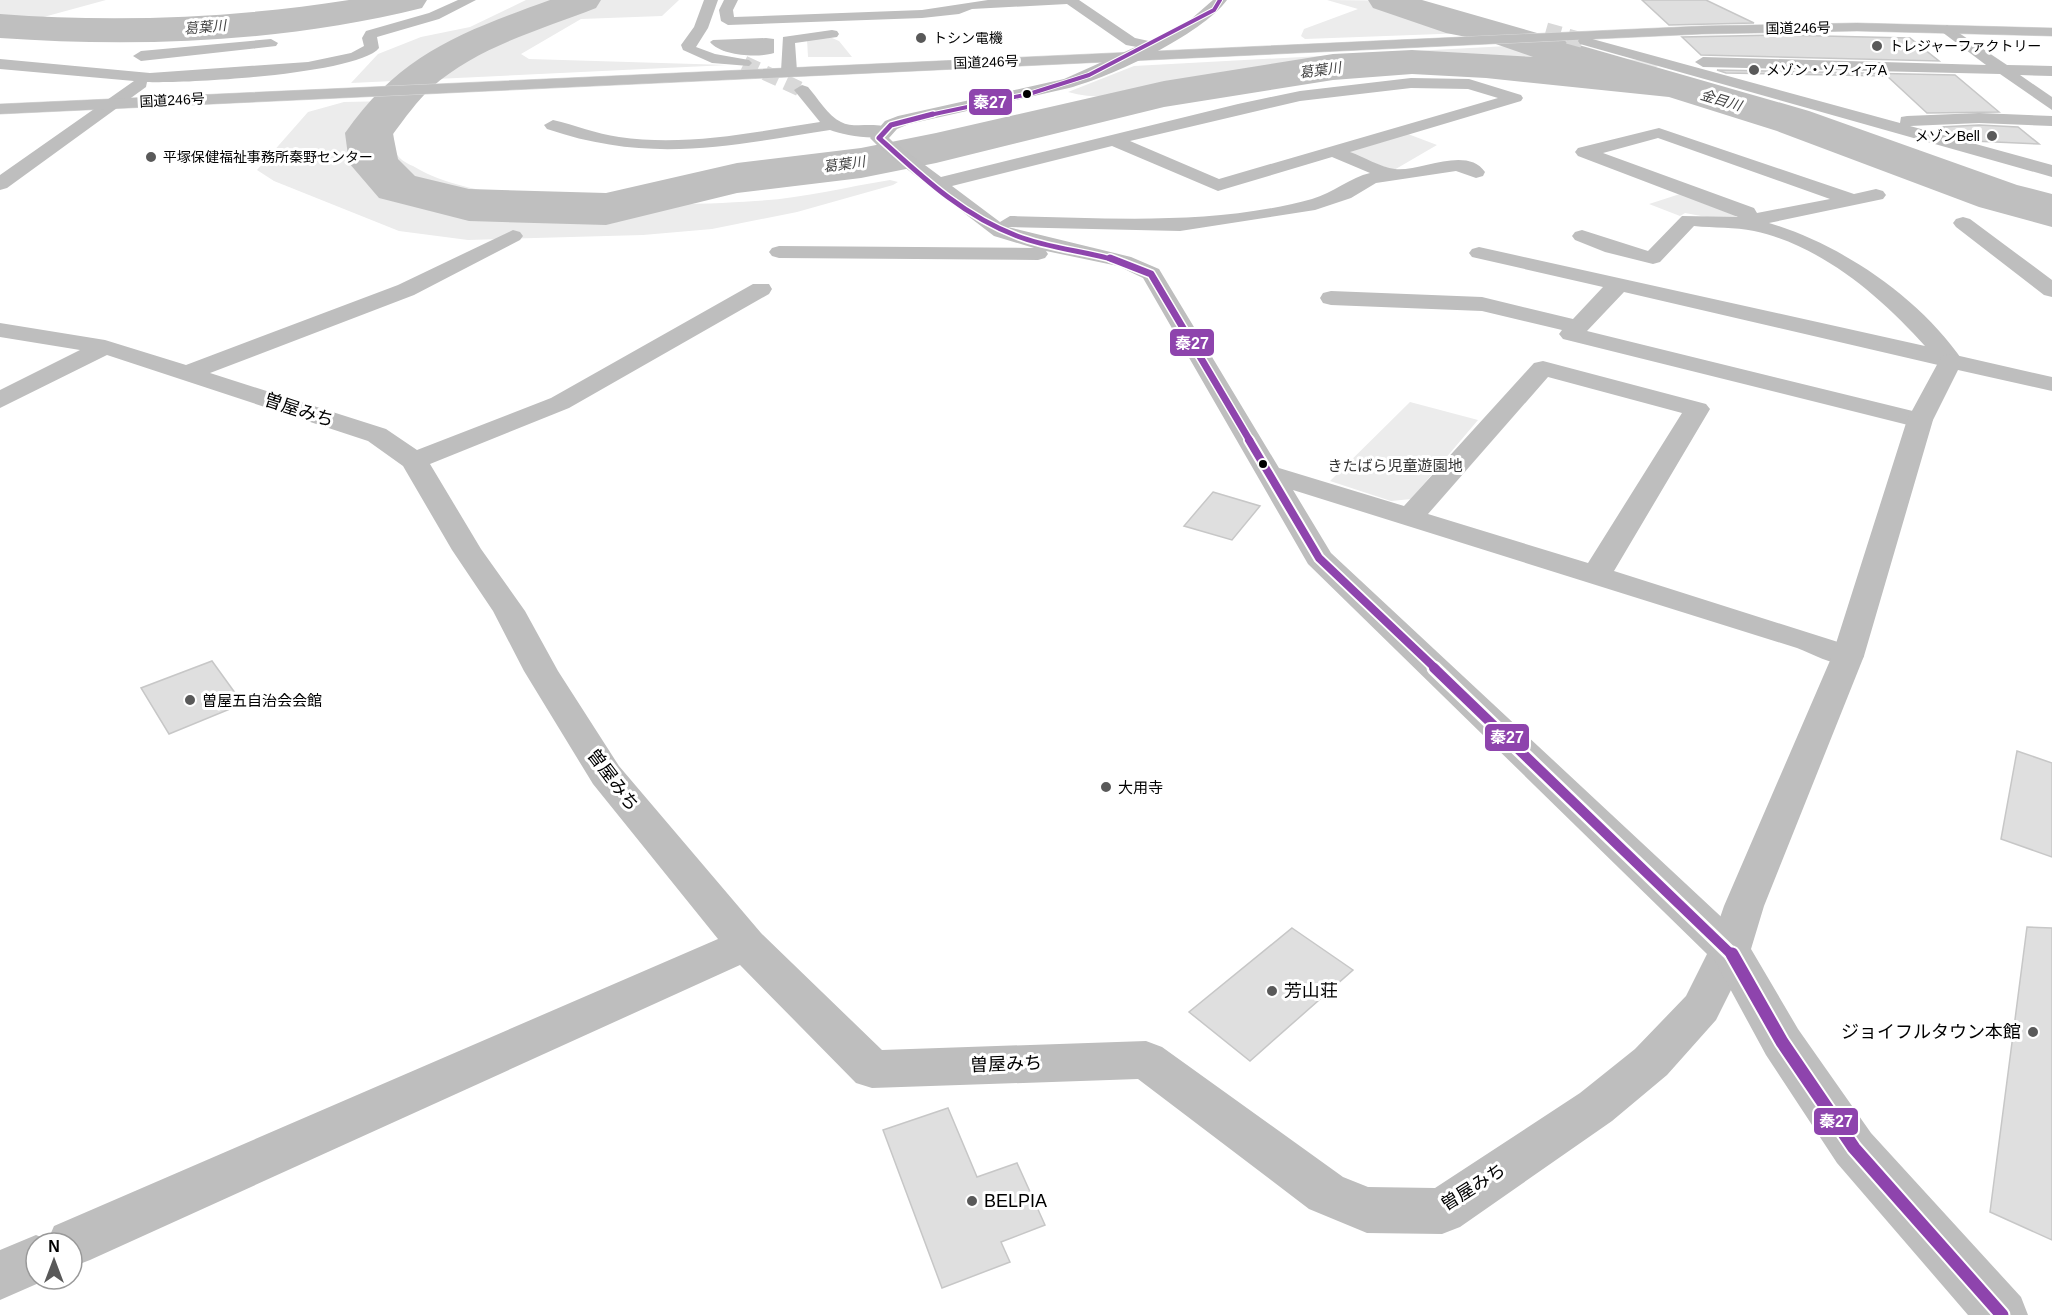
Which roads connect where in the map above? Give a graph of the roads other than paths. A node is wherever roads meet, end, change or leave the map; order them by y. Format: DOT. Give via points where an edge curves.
graph roads {
  1 [pos="469,0"];
  2 [pos="1071,0"];
  3 [pos="1220,0"];
  4 [pos="709,5"];
  5 [pos="729,5"];
  6 [pos="922,14"];
  7 [pos="1947,29"];
  8 [pos="925,30"];
  9 [pos="2052,32"];
  10 [pos="845,33"];
  11 [pos="1585,41"];
  12 [pos="271,43"];
  13 [pos="1153,46"];
  14 [pos="1134,56"];
  15 [pos="127,57"];
  16 [pos="109,58"];
  17 [pos="744,63"];
  18 [pos="0,64"];
  19 [pos="1666,64"];
  20 [pos="2002,68"];
  21 [pos="69,70"];
  22 [pos="789,71"];
  23 [pos="2052,71"];
  24 [pos="150,78"];
  25 [pos="802,90"];
  26 [pos="113,103"];
  27 [pos="2052,105"];
  28 [pos="1901,107"];
  29 [pos="0,109"];
  30 [pos="1880,115"];
  31 [pos="1979,118"];
  32 [pos="2052,121"];
  33 [pos="604,122"];
  34 [pos="831,125"];
  35 [pos="885,139"];
  36 [pos="1113,140"];
  37 [pos="1332,151"];
  38 [pos="2052,171"];
  39 [pos="1476,172"];
  40 [pos="1393,175"];
  41 [pos="932,180"];
  42 [pos="0,184"];
  43 [pos="1876,195"];
  44 [pos="1850,199"];
  45 [pos="1963,222"];
  46 [pos="990,224"];
  47 [pos="1755,224"];
  48 [pos="513,236"];
  49 [pos="1582,236"];
  50 [pos="1055,247"];
  51 [pos="779,252"];
  52 [pos="1479,253"];
  53 [pos="1619,284"];
  54 [pos="761,290"];
  55 [pos="2052,290"];
  56 [pos="1331,298"];
  57 [pos="1576,327"];
  58 [pos="0,330"];
  59 [pos="105,347"];
  60 [pos="1951,361"];
  61 [pos="187,373"];
  62 [pos="2052,384"];
  63 [pos="0,400"];
  64 [pos="1920,420"];
  65 [pos="414,461"];
  66 [pos="1270,474"];
  67 [pos="1411,516"];
  68 [pos="1596,575"];
  69 [pos="1848,656"];
  70 [pos="746,944"];
  71 [pos="1730,950"];
  72 [pos="84,1238"];
  73 [pos="24,1264"];
  74 [pos="0,1275"];
  75 [pos="2002,1315"];
  1 -- 24 [label="main road" via="434,16 371,34 372,48 337,62"];
  2 -- 6 [label="main road" via="969,5"];
  2 -- 13 [label="main road" via="1131,42"];
  3 -- 13 [label="main road" via="1214,10"];
  4 -- 5 [label="main road"];
  4 -- 17 [label="main road" via="696,35 690,39 690,50"];
  5 -- 6 [label="main road" via="728,21"];
  6 -- 8 [label="main road"];
  7 -- 9 [label="main road, 国道246号"];
  7 -- 14 [label="main road, 国道246号" via="1768,28"];
  7 -- 20 [label="main road"];
  10 -- 22 [label="main road" via="788,40"];
  11 -- 19 [label="main road"];
  12 -- 15 [label="main road"];
  13 -- 14 [label="main road"];
  14 -- 22 [label="main road, 国道246号"];
  14 -- 35 [label="main road" via="1069,83 904,120"];
  16 -- 21 [label="main road"];
  18 -- 21 [label="main road"];
  19 -- 20 [label="main road" via="1687,61"];
  19 -- 30 [label="main road" via="1828,109"];
  20 -- 23 [label="main road"];
  20 -- 27 [label="main road"];
  21 -- 24 [label="main road"];
  22 -- 26 [label="main road, 国道246号"];
  24 -- 26 [label="main road"];
  25 -- 34 [label="main road"];
  26 -- 29 [label="main road, 国道246号"];
  26 -- 42 [label="main road"];
  28 -- 31 [label="main road"];
  30 -- 31 [label="main road"];
  30 -- 38 [label="main road"];
  31 -- 32 [label="main road"];
  33 -- 34 [label="main road" via="558,127 600,141 642,145 699,144"];
  34 -- 35 [label="main road"];
  35 -- 41 [label="main road"];
  36 -- 37 [label="main road" via="1218,185"];
  36 -- 37 [label="main road" via="1259,104 1411,83 1469,84 1515,98"];
  36 -- 41 [label="main road"];
  37 -- 40 [label="main road"];
  39 -- 40 [label="main road" via="1458,165"];
  40 -- 46 [label="main road" via="1371,178 1344,194 1315,204 1191,223"];
  41 -- 46 [label="main road"];
  43 -- 44 [label="main road"];
  44 -- 47 [label="main road"];
  44 -- 47 [label="main road" via="1659,133 1584,152 1747,212"];
  45 -- 55 [label="main road"];
  46 -- 50 [label="main road" via="1001,232"];
  47 -- 49 [label="main road" via="1689,220 1653,258"];
  47 -- 60 [label="main road" via="1846,265 1894,300"];
  48 -- 61 [label="main road" via="406,290"];
  50 -- 51 [label="main road" via="1039,254"];
  50 -- 66 [label="main road" via="1124,261 1151,274"];
  52 -- 53 [label="main road"];
  53 -- 57 [label="main road"];
  53 -- 60 [label="main road"];
  54 -- 65 [label="main road" via="560,403"];
  56 -- 57 [label="main road" via="1373,293 1482,304"];
  57 -- 64 [label="main road" via="1571,334"];
  58 -- 59 [label="main road, 曽屋みち"];
  59 -- 61 [label="main road, 曽屋みち"];
  59 -- 63 [label="main road"];
  60 -- 62 [label="main road"];
  60 -- 64 [label="main road, 曽屋みち"];
  61 -- 65 [label="main road, 曽屋みち" via="377,435"];
  64 -- 69 [label="main road, 曽屋みち"];
  65 -- 70 [label="main road, 曽屋みち" via="606,775"];
  66 -- 67 [label="main road"];
  66 -- 71 [label="main road" via="1319,558"];
  67 -- 68 [label="main road"];
  67 -- 68 [label="main road" via="1543,368 1698,409"];
  68 -- 69 [label="main road"];
  69 -- 71 [label="main road, 曽屋みち" via="1744,906"];
  70 -- 71 [label="main road, 曽屋みち" via="872,1069 1146,1060 1326,1193 1367,1210 1442,1211 1596,1107 1651,1062 1701,1008"];
  70 -- 72 [label="main road"];
  71 -- 75 [label="main road" via="1782,1042 1854,1148"];
  73 -- 74 [label="main road"];
}
